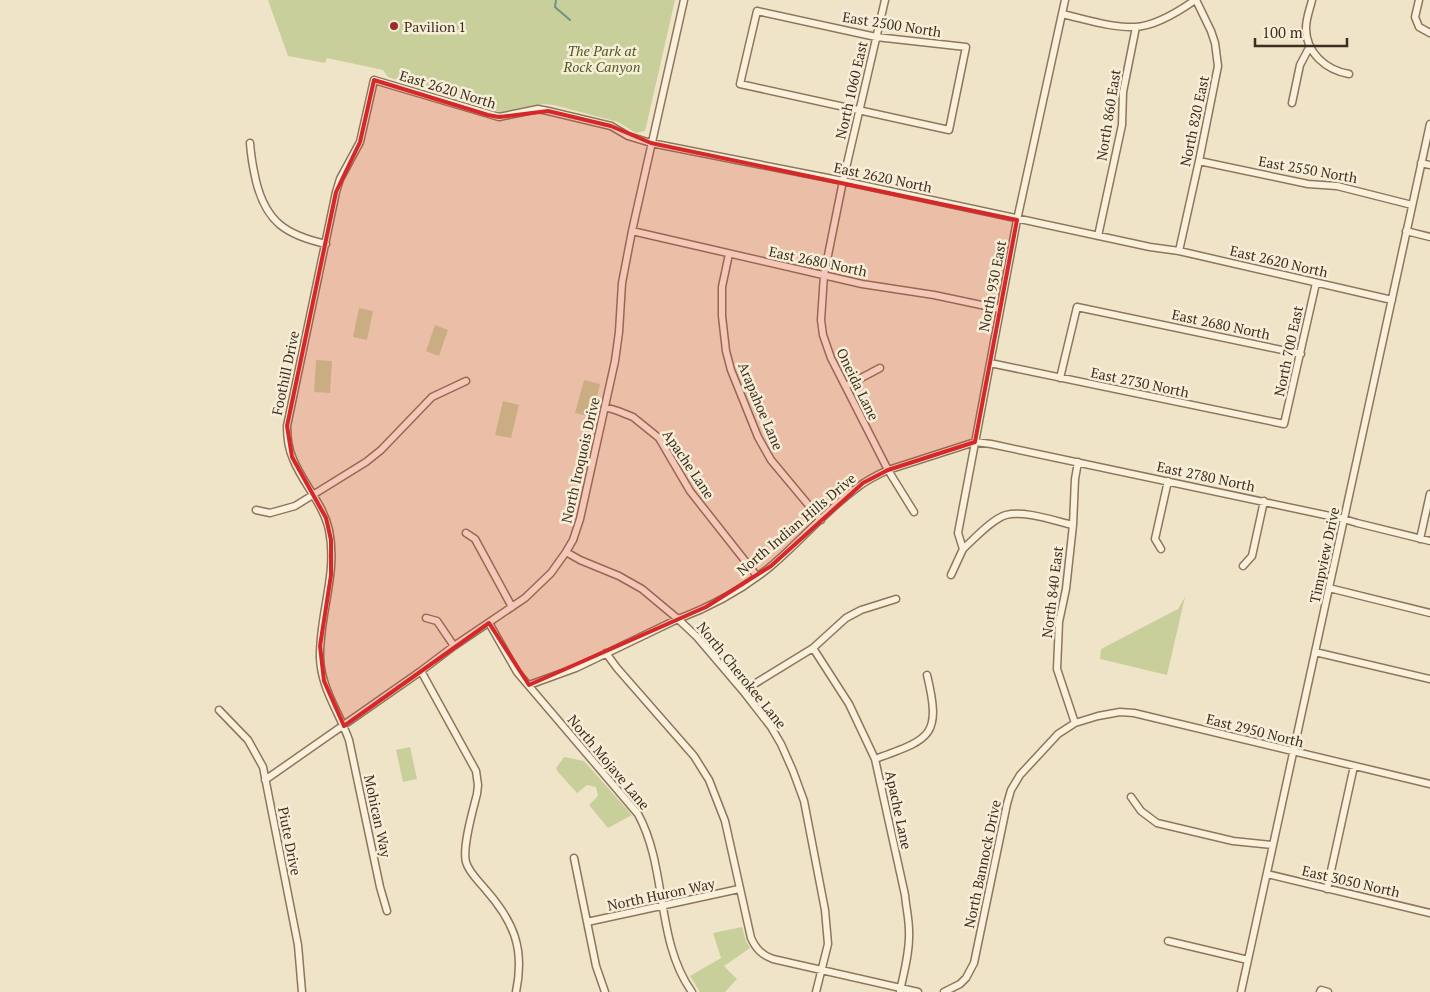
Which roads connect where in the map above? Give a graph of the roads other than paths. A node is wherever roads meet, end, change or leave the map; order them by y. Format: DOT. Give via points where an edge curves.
graph roads {
  1 [pos="684,0"];
  2 [pos="885,0"];
  3 [pos="1065,0"];
  4 [pos="1195,0"];
  5 [pos="1312,0"];
  6 [pos="1419,0"];
  7 [pos="1062,14"];
  8 [pos="1136,27"];
  9 [pos="1430,33"];
  10 [pos="876,37"];
  11 [pos="1310,46"];
  12 [pos="1349,74"];
  13 [pos="374,80"];
  14 [pos="1292,103"];
  15 [pos="859,111"];
  16 [pos="1430,124"];
  17 [pos="250,143"];
  18 [pos="651,143"];
  19 [pos="1199,161"];
  20 [pos="1421,163"];
  21 [pos="1430,165"];
  22 [pos="843,182"];
  23 [pos="1412,204"];
  24 [pos="1018,220"];
  25 [pos="632,231"];
  26 [pos="1406,231"];
  27 [pos="1098,236"];
  28 [pos="1430,237"];
  29 [pos="326,244"];
  30 [pos="1179,251"];
  31 [pos="729,254"];
  32 [pos="824,275"];
  33 [pos="1316,283"];
  34 [pos="1392,300"];
  35 [pos="1000,309"];
  36 [pos="1300,354"];
  37 [pos="990,363"];
  38 [pos="880,368"];
  39 [pos="1060,378"];
  40 [pos="466,381"];
  41 [pos="846,386"];
  42 [pos="605,407"];
  43 [pos="1284,424"];
  44 [pos="975,442"];
  45 [pos="1078,462"];
  46 [pos="888,470"];
  47 [pos="1168,481"];
  48 [pos="314,494"];
  49 [pos="1430,494"];
  50 [pos="1264,501"];
  51 [pos="256,510"];
  52 [pos="914,512"];
  53 [pos="1344,519"];
  54 [pos="821,520"];
  55 [pos="1073,525"];
  56 [pos="466,533"];
  57 [pos="1420,539"];
  58 [pos="1430,541"];
  59 [pos="963,549"];
  60 [pos="1161,549"];
  61 [pos="566,552"];
  62 [pos="1243,566"];
  63 [pos="951,575"];
  64 [pos="757,576"];
  65 [pos="1329,588"];
  66 [pos="896,600"];
  67 [pos="512,607"];
  68 [pos="1430,613"];
  69 [pos="426,618"];
  70 [pos="678,619"];
  71 [pos="489,623"];
  72 [pos="454,646"];
  73 [pos="813,648"];
  74 [pos="606,652"];
  75 [pos="1315,652"];
  76 [pos="421,671"];
  77 [pos="927,675"];
  78 [pos="1430,679"];
  79 [pos="529,685"];
  80 [pos="743,692"];
  81 [pos="219,710"];
  82 [pos="1075,723"];
  83 [pos="344,726"];
  84 [pos="1293,752"];
  85 [pos="876,759"];
  86 [pos="1354,766"];
  87 [pos="266,780"];
  88 [pos="1430,784"];
  89 [pos="1131,797"];
  90 [pos="1273,846"];
  91 [pos="574,858"];
  92 [pos="1267,874"];
  93 [pos="739,889"];
  94 [pos="1327,889"];
  95 [pos="663,906"];
  96 [pos="387,911"];
  97 [pos="1430,913"];
  98 [pos="587,922"];
  99 [pos="1168,941"];
  100 [pos="1248,960"];
  101 [pos="822,969"];
  102 [pos="900,990"];
  103 [pos="1321,991"];
  104 [pos="302,992"];
  105 [pos="516,992"];
  106 [pos="605,992"];
  107 [pos="692,992"];
  108 [pos="816,992"];
  109 [pos="918,992"];
  110 [pos="944,992"];
  111 [pos="1241,992"];
  112 [pos="1328,992"];
  1 -- 18 [label="street, North Iroquois Drive"];
  2 -- 10 [label="street, North 1060 East"];
  3 -- 7 [label="street, North 930 East"];
  4 -- 8 [label="street" via="1160,20"];
  4 -- 19 [label="street, North 820 East" via="1211,31 1218,66"];
  5 -- 11 [label="street" via="1306,29"];
  6 -- 9 [label="street" via="1415,17 1419,27"];
  7 -- 8 [label="street"];
  7 -- 24 [label="street, North 930 East"];
  8 -- 27 [label="street, North 860 East" via="1123,92 1122,125"];
  10 -- 15 [label="street, North 1060 East"];
  10 -- 15 [label="street, East 2500 North" via="966,47 949,130"];
  10 -- 15 [label="street, East 2500 North" via="756,10 740,84"];
  11 -- 12 [label="street" via="1326,65"];
  11 -- 14 [label="street" via="1300,65"];
  13 -- 18 [label="street, East 2620 North" via="488,115 499,117 538,109 611,126 628,136"];
  13 -- 29 [label="street, Foothill Drive" via="360,142 336,192"];
  15 -- 22 [label="street, North 1060 East"];
  16 -- 20 [label="street, Timpview Drive"];
  17 -- 29 [label="street" via="260,198 268,211 282,227 297,236"];
  18 -- 22 [label="street, East 2620 North"];
  18 -- 25 [label="street, North Iroquois Drive"];
  19 -- 23 [label="street, East 2550 North" via="1308,184 1337,186"];
  19 -- 30 [label="street, North 820 East"];
  20 -- 21 [label="street"];
  20 -- 23 [label="street, Timpview Drive"];
  22 -- 24 [label="street, East 2620 North"];
  22 -- 32 [label="street, North 1060 East"];
  23 -- 26 [label="street, Timpview Drive"];
  24 -- 27 [label="street, East 2620 North"];
  24 -- 35 [label="street, North 930 East"];
  25 -- 31 [label="street, East 2680 North"];
  25 -- 42 [label="street, North Iroquois Drive"];
  26 -- 28 [label="street"];
  26 -- 34 [label="street, Timpview Drive"];
  27 -- 30 [label="street, East 2620 North"];
  29 -- 48 [label="street, Foothill Drive" via="287,426 292,458"];
  30 -- 33 [label="street, East 2620 North"];
  31 -- 32 [label="street, East 2680 North"];
  31 -- 54 [label="street, Arapahoe Lane" via="722,286 722,316 726,351 734,379 771,460"];
  32 -- 35 [label="street, East 2680 North"];
  32 -- 41 [label="street, Oneida Lane" via="821,304 824,335 831,358"];
  33 -- 34 [label="street, East 2620 North"];
  33 -- 36 [label="street, North 700 East"];
  34 -- 53 [label="street, Timpview Drive"];
  35 -- 37 [label="street, North 930 East"];
  36 -- 39 [label="street, East 2680 North" via="1077,307"];
  36 -- 43 [label="street, North 700 East"];
  37 -- 39 [label="street, East 2730 North"];
  37 -- 44 [label="street, North 930 East"];
  38 -- 41 [label="street"];
  39 -- 43 [label="street, East 2730 North"];
  40 -- 48 [label="street" via="432,397 381,450"];
  41 -- 46 [label="street, Oneida Lane"];
  42 -- 61 [label="street, North Iroquois Drive" via="580,519"];
  42 -- 64 [label="street, Apache Lane" via="633,417 659,438 690,491"];
  44 -- 45 [label="street, East 2780 North"];
  44 -- 46 [label="street, North Indian Hills Drive"];
  44 -- 59 [label="street, North 930 East" via="958,533"];
  45 -- 47 [label="street, East 2780 North"];
  45 -- 55 [label="street, North 840 East"];
  46 -- 52 [label="street, Oneida Lane"];
  46 -- 54 [label="street, North Indian Hills Drive" via="856,488"];
  47 -- 50 [label="street, East 2780 North"];
  47 -- 60 [label="street" via="1155,539"];
  48 -- 51 [label="street" via="295,506 270,513"];
  48 -- 83 [label="street, Foothill Drive" via="326,518 332,554 320,646 321,669"];
  49 -- 57 [label="street"];
  50 -- 53 [label="street, East 2780 North"];
  50 -- 62 [label="street" via="1252,556"];
  53 -- 57 [label="street, East 2780 North"];
  53 -- 65 [label="street, Timpview Drive"];
  54 -- 64 [label="street, North Indian Hills Drive"];
  55 -- 59 [label="street" via="1021,514 1006,515"];
  55 -- 82 [label="street, North 840 East" via="1059,622 1057,668"];
  56 -- 67 [label="street" via="474,539"];
  57 -- 58 [label="street, East 2780 North"];
  59 -- 63 [label="street"];
  61 -- 67 [label="street, North Iroquois Drive" via="551,573"];
  61 -- 70 [label="street, North Cherokee Lane" via="642,589"];
  64 -- 70 [label="street, North Indian Hills Drive" via="706,607"];
  65 -- 68 [label="street"];
  65 -- 75 [label="street, Timpview Drive"];
  66 -- 73 [label="street" via="846,618"];
  67 -- 71 [label="street, North Iroquois Drive"];
  69 -- 72 [label="street" via="437,621"];
  70 -- 74 [label="street, North Indian Hills Drive"];
  70 -- 80 [label="street, North Cherokee Lane"];
  71 -- 72 [label="street, North Iroquois Drive"];
  71 -- 79 [label="street, North Mojave Lane" via="517,672"];
  72 -- 76 [label="street, North Iroquois Drive"];
  73 -- 80 [label="street"];
  73 -- 85 [label="street, Apache Lane" via="849,704"];
  74 -- 79 [label="street, North Indian Hills Drive" via="576,668"];
  74 -- 93 [label="street" via="694,756 709,780 725,821"];
  75 -- 78 [label="street"];
  75 -- 84 [label="street, Timpview Drive"];
  76 -- 83 [label="street, North Iroquois Drive"];
  76 -- 105 [label="street" via="476,772 478,794 465,848 466,862 473,875 500,905 514,933 519,956"];
  77 -- 85 [label="street" via="933,713 930,729 912,746"];
  79 -- 95 [label="street, North Mojave Lane" via="638,814 648,836"];
  80 -- 101 [label="street, North Cherokee Lane" via="781,744 804,802 828,928"];
  81 -- 87 [label="street, Piute Drive" via="248,740"];
  82 -- 84 [label="street, East 2950 North" via="1120,712 1134,713"];
  82 -- 110 [label="street, North Bannock Drive" via="1058,734 1011,790 974,963 960,984"];
  83 -- 87 [label="street, North Iroquois Drive"];
  83 -- 96 [label="street, Mohican Way"];
  84 -- 86 [label="street, East 2950 North"];
  84 -- 90 [label="street, Timpview Drive"];
  85 -- 102 [label="street, Apache Lane" via="905,895 909,932"];
  86 -- 88 [label="street, East 2950 North"];
  86 -- 94 [label="street"];
  87 -- 104 [label="street, Piute Drive" via="298,945"];
  89 -- 90 [label="street" via="1141,811 1157,823 1233,841"];
  90 -- 92 [label="street, Timpview Drive"];
  91 -- 98 [label="street"];
  92 -- 94 [label="street, East 3050 North"];
  92 -- 100 [label="street, Timpview Drive"];
  93 -- 95 [label="street, North Huron Way"];
  93 -- 101 [label="street" via="750,938 762,954"];
  94 -- 97 [label="street, East 3050 North"];
  95 -- 98 [label="street, North Huron Way"];
  95 -- 107 [label="street, North Mojave Lane" via="677,966"];
  98 -- 106 [label="street"];
  99 -- 100 [label="street"];
  100 -- 111 [label="street, Timpview Drive"];
  101 -- 102 [label="street"];
  101 -- 108 [label="street, North Cherokee Lane"];
  102 -- 109 [label="street"];
  103 -- 112 [label="street"];
}
